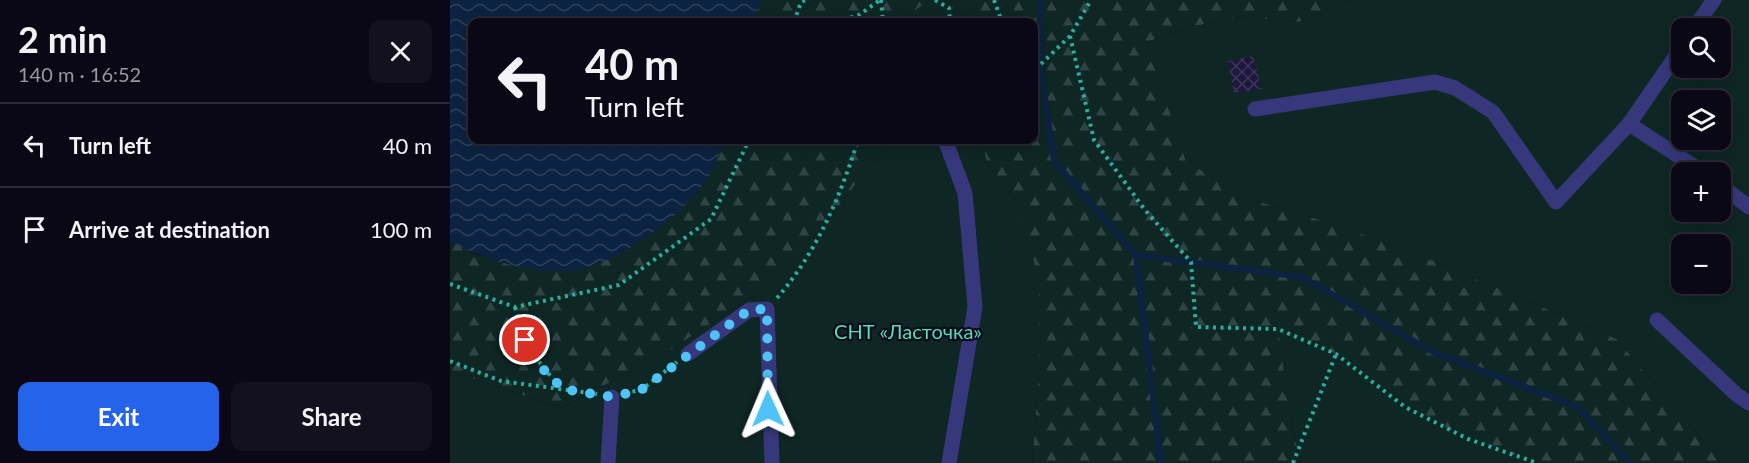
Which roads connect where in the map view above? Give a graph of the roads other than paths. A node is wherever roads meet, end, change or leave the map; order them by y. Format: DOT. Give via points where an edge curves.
graph roads {
  1 [pos="1714,0"];
  2 [pos="1701,18"];
  3 [pos="1671,63"];
  4 [pos="1255,109"];
  5 [pos="1629,124"];
  6 [pos="947,144"];
  7 [pos="1688,162"];
  8 [pos="1731,193"];
  9 [pos="1749,207"];
  10 [pos="1658,320"];
  11 [pos="688,354"];
  12 [pos="612,397"];
  13 [pos="1749,403"];
  14 [pos="608,463"];
  15 [pos="772,463"];
  16 [pos="949,463"];
  1 -- 2 [label="lane"];
  3 -- 5 [label="lane"];
  4 -- 5 [label="lane" via="1435,82 1455,88 1493,112 1556,202"];
  5 -- 7 [label="lane"];
  6 -- 16 [label="lane" via="965,193 975,307"];
  8 -- 9 [label="lane"];
  10 -- 13 [label="lane"];
  11 -- 15 [label="lane" via="749,310 767,309"];
  12 -- 14 [label="lane"];
}
